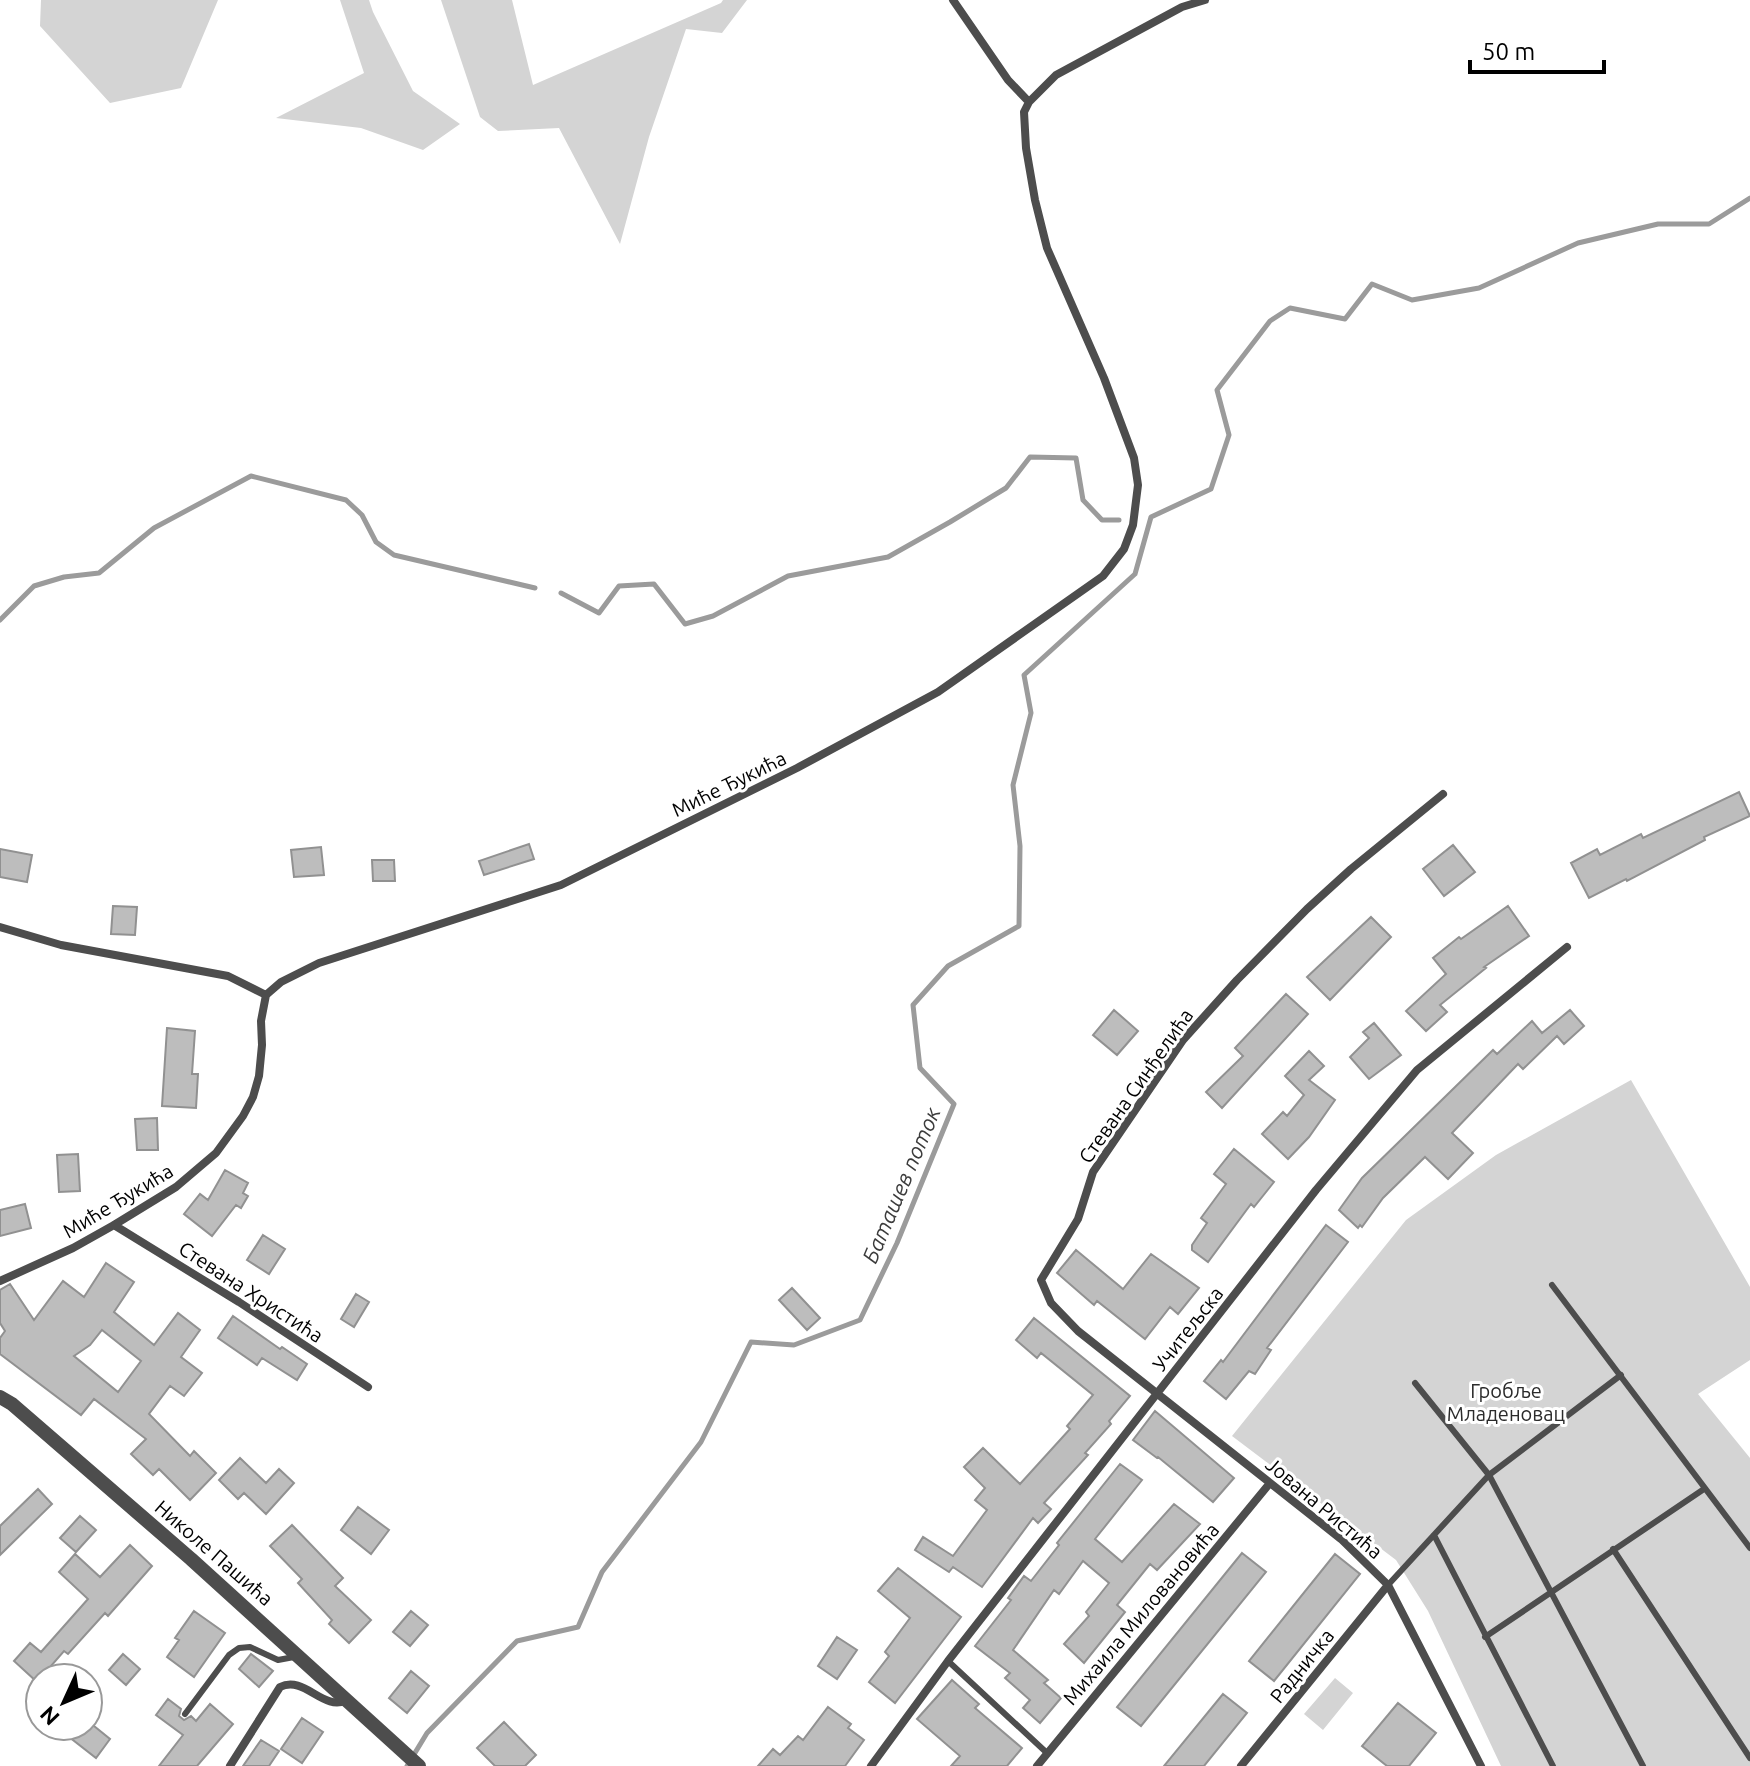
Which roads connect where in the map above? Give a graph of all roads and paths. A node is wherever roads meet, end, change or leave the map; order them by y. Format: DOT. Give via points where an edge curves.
graph roads {
  1 [pos="953,0"];
  2 [pos="1205,0"];
  3 [pos="1029,102"];
  4 [pos="1443,794"];
  5 [pos="0,927"];
  6 [pos="1567,947"];
  7 [pos="266,995"];
  8 [pos="114,1225"];
  9 [pos="0,1281"];
  10 [pos="1552,1285"];
  11 [pos="1078,1331"];
  12 [pos="1621,1375"];
  13 [pos="1415,1383"];
  14 [pos="368,1387"];
  15 [pos="1158,1393"];
  16 [pos="0,1397"];
  17 [pos="1489,1475"];
  18 [pos="1270,1483"];
  19 [pos="1704,1489"];
  20 [pos="1434,1535"];
  21 [pos="1750,1548"];
  22 [pos="1613,1549"];
  23 [pos="1388,1585"];
  24 [pos="1552,1592"];
  25 [pos="1485,1637"];
  26 [pos="298,1654"];
  27 [pos="948,1661"];
  28 [pos="348,1699"];
  29 [pos="185,1714"];
  30 [pos="1047,1753"];
  31 [pos="1750,1758"];
  32 [pos="230,1766"];
  33 [pos="419,1766"];
  34 [pos="871,1766"];
  35 [pos="1037,1766"];
  36 [pos="1241,1766"];
  37 [pos="1481,1766"];
  38 [pos="1553,1766"];
  39 [pos="1643,1766"];
  1 -- 3 [label="street"];
  2 -- 3 [label="street" via="1182,7 1056,75"];
  3 -- 7 [label="street, Миће Ђукића" via="1024,112 1026,148 1047,248 1134,458 1138,485 1133,525 1124,549 1103,576 938,692 797,768 561,885 319,963"];
  4 -- 11 [label="street, Стевана Синђелића" via="1351,869 1237,980 1183,1040 1093,1172 1078,1219 1041,1280 1051,1303"];
  5 -- 7 [label="street" via="61,945 228,976"];
  6 -- 15 [label="street, Учитељска" via="1417,1070"];
  7 -- 8 [label="street, Миће Ђукића" via="259,1076 243,1116 216,1153 185,1180"];
  8 -- 9 [label="street, Миће Ђукића"];
  8 -- 14 [label="street, Стевана Христића"];
  10 -- 12 [label="lane"];
  11 -- 15 [label="street, Јована Ристића"];
  12 -- 17 [label="lane"];
  12 -- 19 [label="lane"];
  13 -- 17 [label="lane"];
  15 -- 18 [label="street, Јована Ристића"];
  15 -- 27 [label="street, Учитељска"];
  16 -- 26 [label="street, Николе Пашића"];
  17 -- 20 [label="lane"];
  17 -- 24 [label="lane"];
  18 -- 23 [label="street, Јована Ристића" via="1341,1539"];
  18 -- 30 [label="street, Михаила Миловановића"];
  19 -- 21 [label="lane"];
  19 -- 22 [label="lane"];
  20 -- 23 [label="lane"];
  20 -- 25 [label="lane"];
  22 -- 24 [label="lane"];
  22 -- 31 [label="lane"];
  23 -- 36 [label="street, Радничка"];
  23 -- 37 [label="street, Јована Ристића"];
  24 -- 25 [label="lane"];
  24 -- 39 [label="lane"];
  25 -- 38 [label="lane"];
  26 -- 28 [label="street, Николе Пашића"];
  26 -- 29 [label="lane" via="278,1660 250,1647 239,1648"];
  27 -- 30 [label="lane"];
  27 -- 34 [label="street, Учитељска"];
  28 -- 32 [label="street" via="335,1703 297,1684 280,1687"];
  28 -- 33 [label="street, Николе Пашића"];
  30 -- 35 [label="street, Михаила Миловановића"];
}
